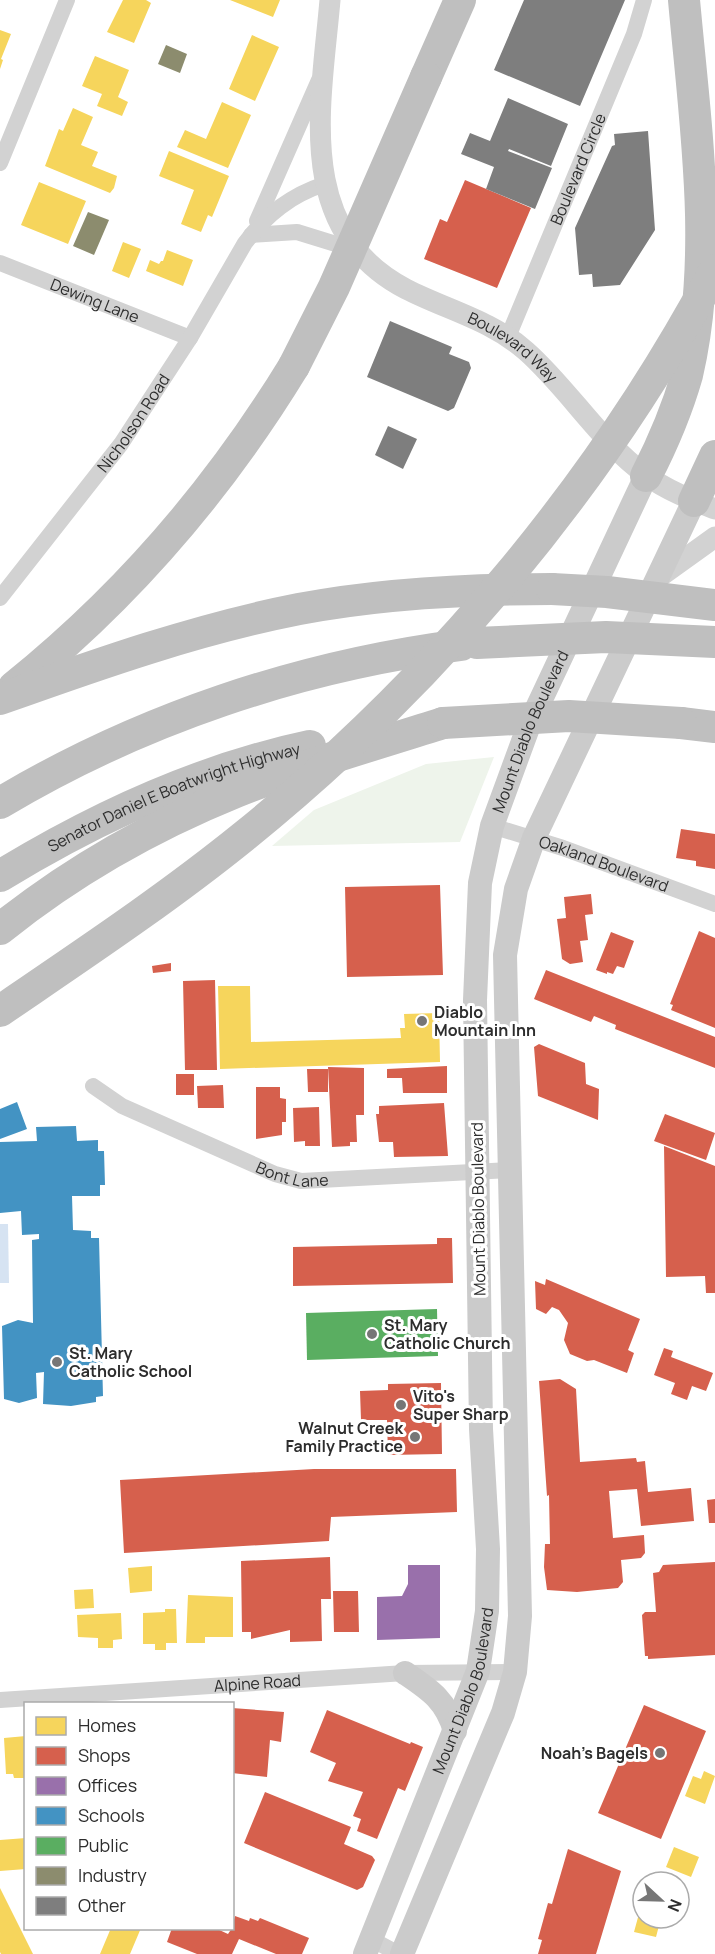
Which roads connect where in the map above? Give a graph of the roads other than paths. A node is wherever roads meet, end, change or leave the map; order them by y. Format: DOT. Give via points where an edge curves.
graph roads {
  1 [pos="67,0"];
  2 [pos="330,0"];
  3 [pos="460,0"];
  4 [pos="644,0"];
  5 [pos="684,0"];
  6 [pos="325,65"];
  7 [pos="0,163"];
  8 [pos="325,184"];
  9 [pos="251,235"];
  10 [pos="357,251"];
  11 [pos="0,263"];
  12 [pos="715,270"];
  13 [pos="508,337"];
  14 [pos="190,338"];
  15 [pos="715,456"];
  16 [pos="646,476"];
  17 [pos="704,505"];
  18 [pos="715,537"];
  19 [pos="658,578"];
  20 [pos="0,598"];
  21 [pos="715,605"];
  22 [pos="715,642"];
  23 [pos="0,699"];
  24 [pos="444,723"];
  25 [pos="715,727"];
  26 [pos="0,802"];
  27 [pos="492,826"];
  28 [pos="534,838"];
  29 [pos="0,876"];
  30 [pos="715,904"];
  31 [pos="0,929"];
  32 [pos="0,1011"];
  33 [pos="93,1086"];
  34 [pos="511,1170"];
  35 [pos="477,1171"];
  36 [pos="478,1671"];
  37 [pos="514,1672"];
  38 [pos="405,1673"];
  39 [pos="0,1700"];
  40 [pos="455,1731"];
  41 [pos="368,1947"];
  42 [pos="400,1954"];
  1 -- 7 [label="street"];
  2 -- 6 [label="street, Boulevard Way"];
  3 -- 23 [label="highway, bridge" via="334,287 294,366 243,444 172,536 91,619"];
  4 -- 13 [label="street, Boulevard Circle" via="634,34"];
  5 -- 16 [label="highway" via="703,210 704,272 688,374 666,436"];
  6 -- 8 [label="street, Boulevard Way" via="320,140"];
  6 -- 9 [label="street, Nicholson Road"];
  8 -- 9 [label="street, Nicholson Road" via="287,201"];
  8 -- 10 [label="street, Boulevard Way" via="339,222"];
  9 -- 10 [label="street, Boulevard Way" via="297,232"];
  9 -- 14 [label="street, Nicholson Road"];
  10 -- 13 [label="street, Boulevard Way" via="398,285 477,319"];
  11 -- 14 [label="street, Dewing Lane"];
  12 -- 32 [label="highway, bridge" via="645,387 582,479 517,564 425,668 340,753 243,837 137,917"];
  13 -- 16 [label="street, Boulevard Way"];
  14 -- 20 [label="street, Nicholson Road" via="121,444"];
  15 -- 17 [label="highway"];
  16 -- 17 [label="street, Boulevard Way"];
  16 -- 27 [label="main road, Mount Diablo Boulevard" via="530,725"];
  17 -- 19 [label="main road, Mount Diablo Boulevard"];
  18 -- 19 [label="street"];
  19 -- 28 [label="main road, Mount Diablo Boulevard"];
  21 -- 23 [label="highway, bridge" via="552,589 484,589 369,598 299,609 165,643"];
  22 -- 26 [label="highway, bridge" via="606,637 477,643 387,656 220,702 102,749"];
  24 -- 25 [label="highway, Senator Daniel E Boatwright Highway, bridge" via="569,716"];
  24 -- 29 [label="highway, Senator Daniel E Boatwright Highway" via="313,745 212,775 100,821"];
  24 -- 31 [label="highway" via="217,800 87,868"];
  27 -- 28 [label="street, Oakland Boulevard"];
  27 -- 35 [label="main road, Mount Diablo Boulevard" via="480,883 475,988"];
  28 -- 30 [label="street, Oakland Boulevard"];
  28 -- 34 [label="main road, Mount Diablo Boulevard" via="516,889 506,955"];
  33 -- 35 [label="street, Bont Lane" via="122,1106 275,1174 301,1181"];
  34 -- 35 [label="street, Bont Lane"];
  34 -- 37 [label="main road, Mount Diablo Boulevard" via="520,1616"];
  35 -- 36 [label="main road, Mount Diablo Boulevard" via="481,1429 488,1549 487,1611"];
  36 -- 37 [label="street, Alpine Road"];
  36 -- 38 [label="street, Alpine Road"];
  36 -- 40 [label="main road, Mount Diablo Boulevard"];
  37 -- 42 [label="main road, Mount Diablo Boulevard" via="502,1713"];
  38 -- 39 [label="street, Alpine Road"];
  38 -- 40 [label="main road" via="430,1690 449,1710"];
  40 -- 41 [label="main road, Mount Diablo Boulevard"];
  41 -- 42 [label="street"];
}
